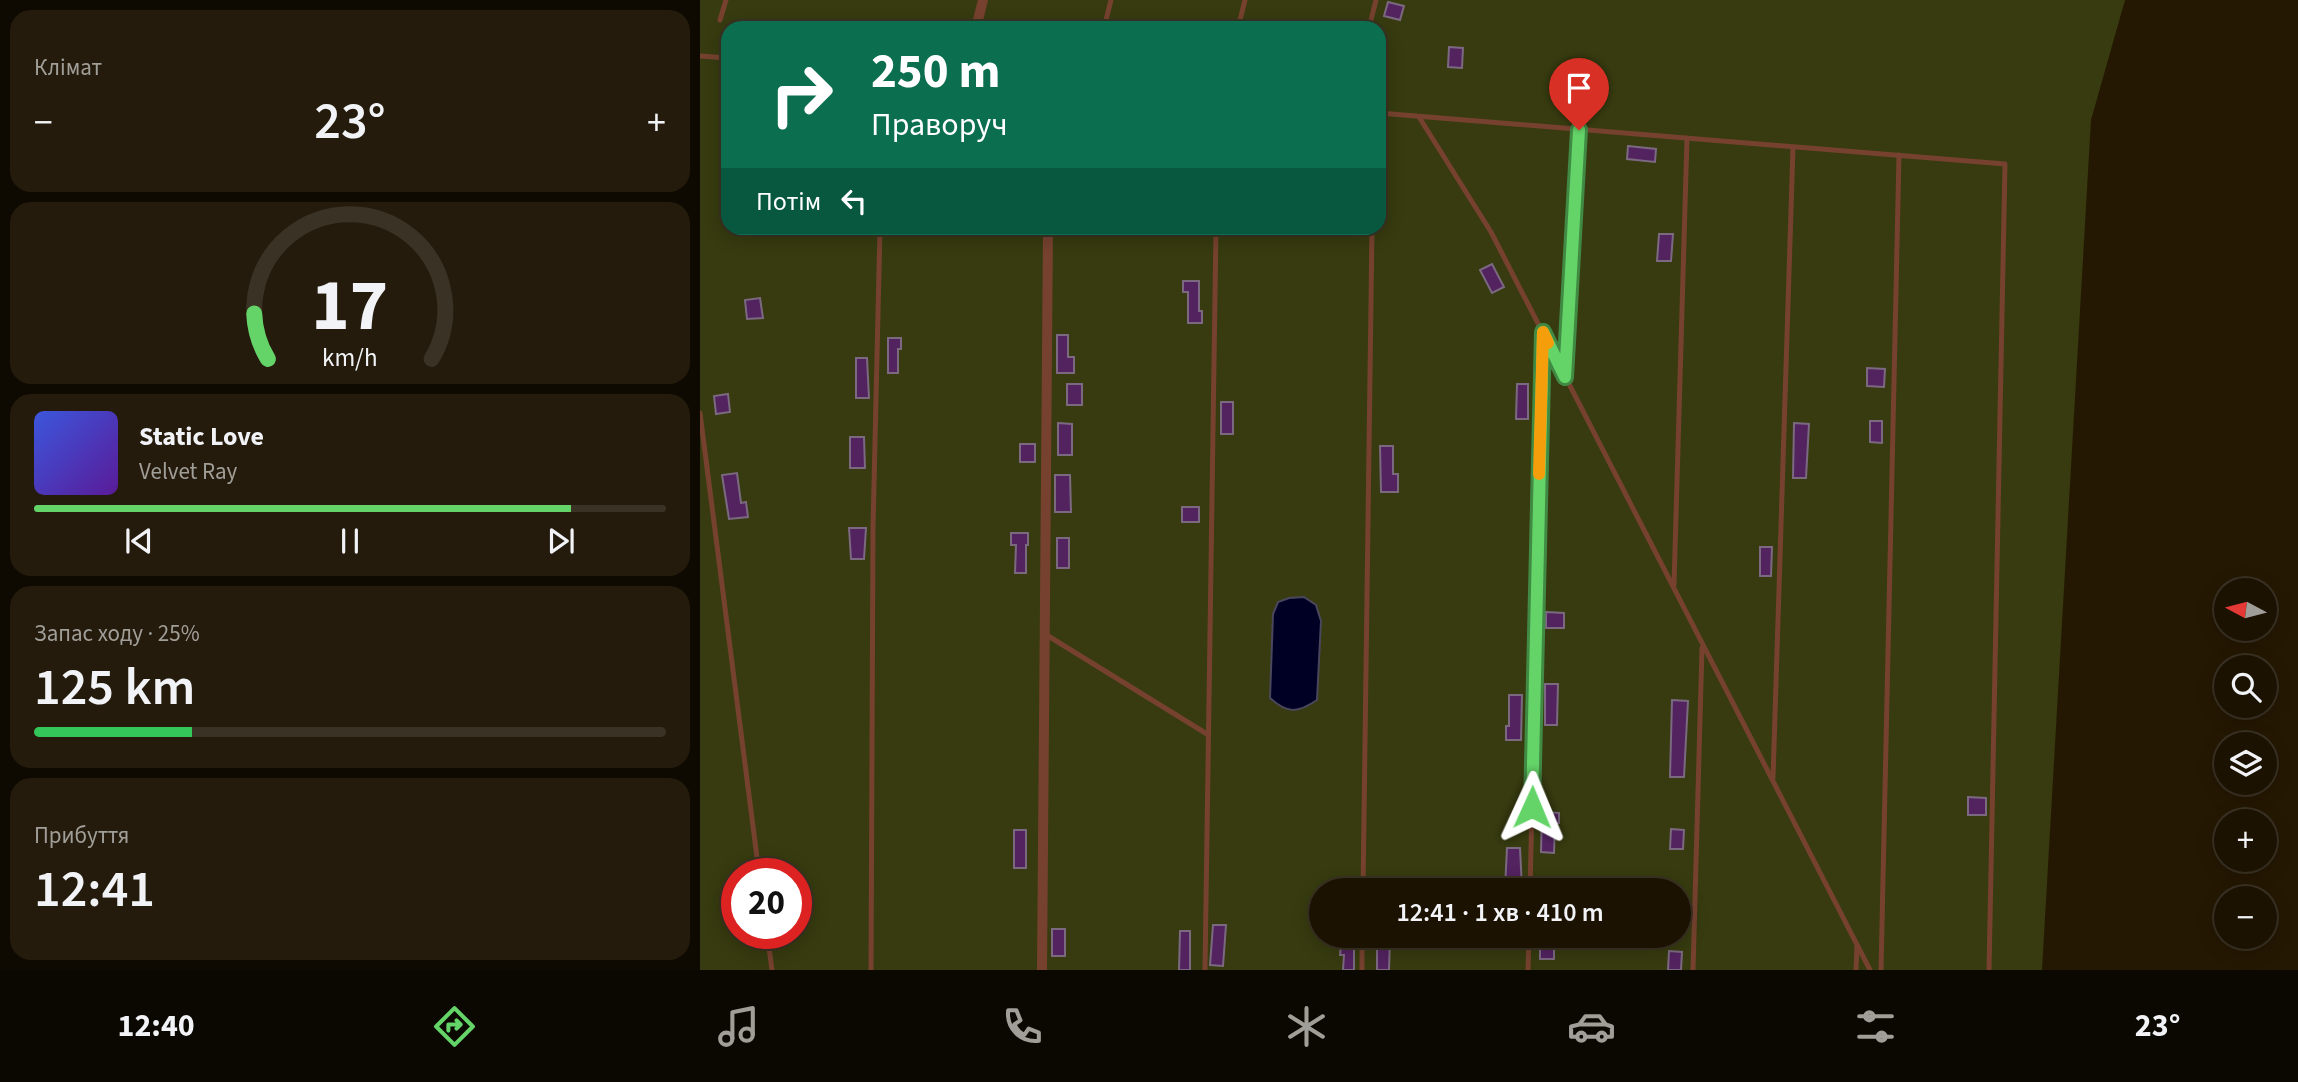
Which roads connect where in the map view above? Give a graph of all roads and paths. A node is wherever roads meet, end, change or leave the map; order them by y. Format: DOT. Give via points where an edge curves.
graph roads {
  1 [pos="726,0"];
  2 [pos="983,0"];
  3 [pos="1111,0"];
  4 [pos="1245,0"];
  5 [pos="1376,0"];
  6 [pos="720,20"];
  7 [pos="978,21"];
  8 [pos="1106,21"];
  9 [pos="1239,21"];
  10 [pos="1371,21"];
  11 [pos="700,56"];
  12 [pos="721,58"];
  13 [pos="1386,114"];
  14 [pos="1419,117"];
  15 [pos="1579,130"];
  16 [pos="1687,138"];
  17 [pos="1793,147"];
  18 [pos="1899,155"];
  19 [pos="880,235"];
  20 [pos="1048,235"];
  21 [pos="1216,235"];
  22 [pos="1372,235"];
  23 [pos="1543,332"];
  24 [pos="1565,377"];
  25 [pos="700,413"];
  26 [pos="1674,589"];
  27 [pos="1045,634"];
  28 [pos="1702,644"];
  29 [pos="1208,734"];
  30 [pos="1773,781"];
  31 [pos="757,858"];
  32 [pos="1363,878"];
  33 [pos="1530,878"];
  34 [pos="1857,945"];
  35 [pos="1362,948"];
  36 [pos="1529,948"];
  37 [pos="769,949"];
  38 [pos="772,970"];
  39 [pos="871,970"];
  40 [pos="1042,970"];
  41 [pos="1205,970"];
  42 [pos="1362,970"];
  43 [pos="1528,970"];
  44 [pos="1693,970"];
  45 [pos="1856,970"];
  46 [pos="1870,970"];
  47 [pos="1881,970"];
  48 [pos="1989,970"];
  1 -- 6 [label="lane"];
  2 -- 7 [label="street"];
  3 -- 8 [label="lane"];
  4 -- 9 [label="lane"];
  5 -- 10 [label="lane"];
  11 -- 12 [label="lane"];
  13 -- 14 [label="lane"];
  14 -- 15 [label="lane"];
  14 -- 23 [label="lane" via="1491,232"];
  15 -- 16 [label="lane"];
  15 -- 24 [label="lane"];
  16 -- 17 [label="lane"];
  16 -- 26 [label="lane"];
  17 -- 18 [label="lane"];
  17 -- 30 [label="lane"];
  18 -- 47 [label="lane"];
  18 -- 48 [label="lane" via="2005,164"];
  19 -- 39 [label="lane"];
  20 -- 27 [label="street"];
  21 -- 29 [label="lane"];
  22 -- 32 [label="lane"];
  23 -- 24 [label="lane"];
  23 -- 33 [label="lane"];
  24 -- 26 [label="lane"];
  25 -- 31 [label="lane"];
  26 -- 28 [label="lane"];
  27 -- 29 [label="lane"];
  27 -- 40 [label="street"];
  28 -- 30 [label="lane"];
  28 -- 44 [label="lane"];
  29 -- 41 [label="lane"];
  30 -- 34 [label="lane"];
  34 -- 45 [label="lane"];
  34 -- 46 [label="lane"];
  35 -- 42 [label="lane"];
  36 -- 43 [label="lane"];
  37 -- 38 [label="lane"];
}
